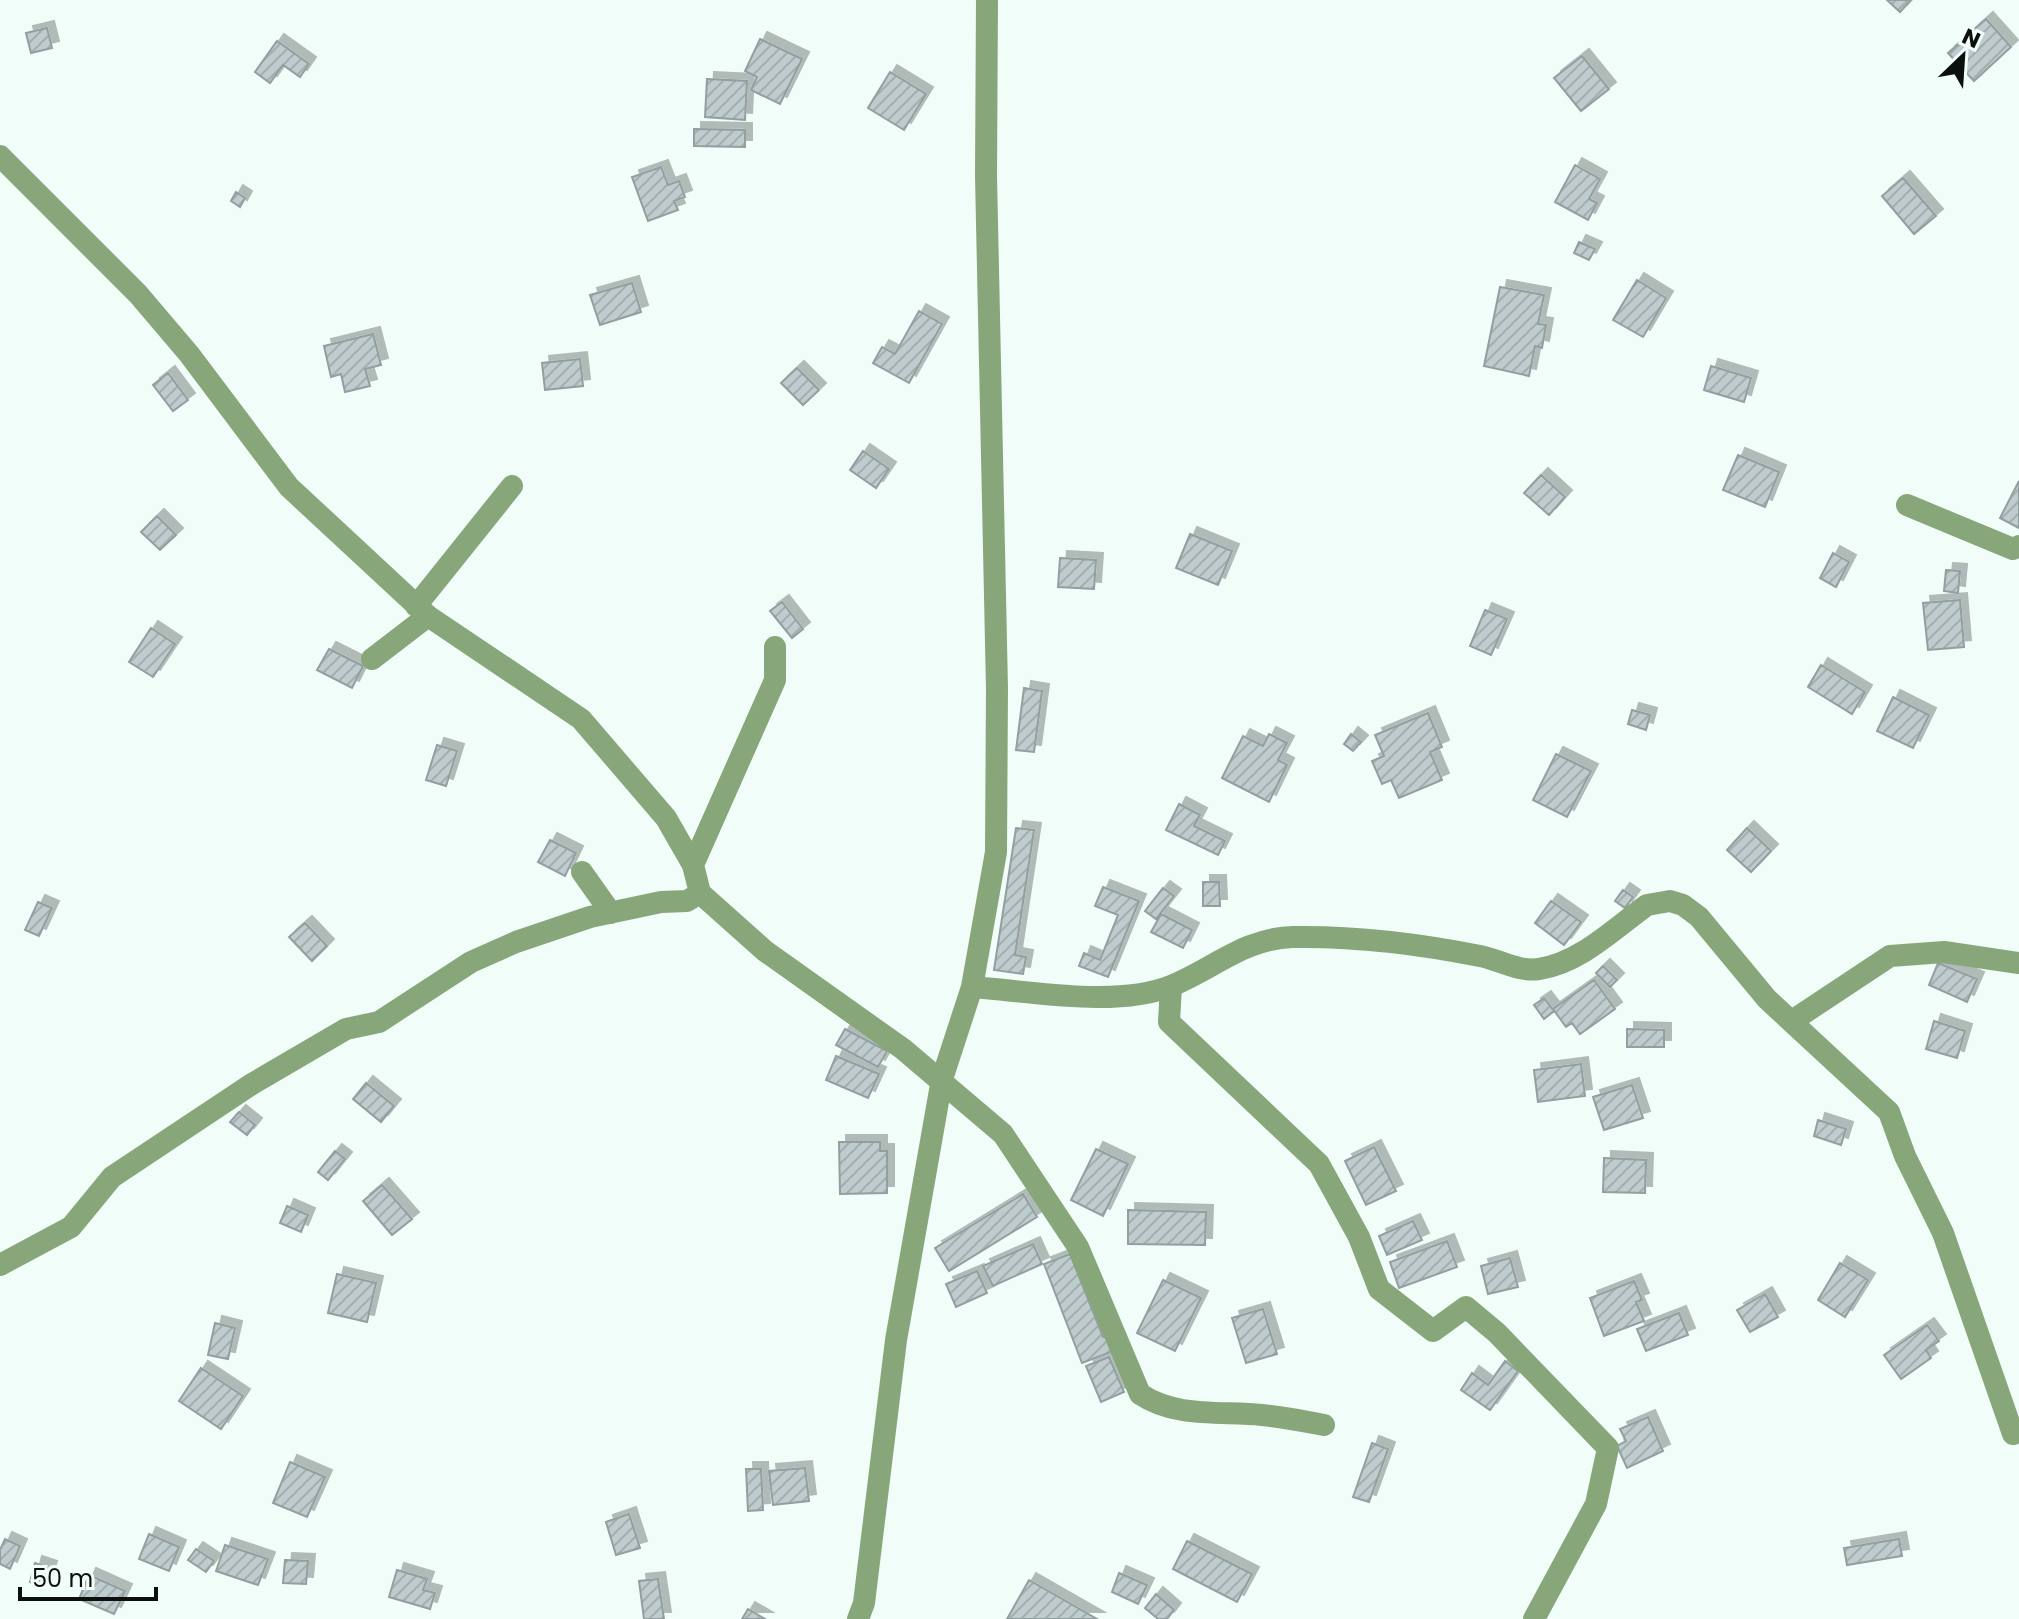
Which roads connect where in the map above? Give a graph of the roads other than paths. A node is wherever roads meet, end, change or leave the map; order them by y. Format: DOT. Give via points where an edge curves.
graph roads {
  1 [pos="987,0"];
  2 [pos="0,156"];
  3 [pos="512,486"];
  4 [pos="1907,505"];
  5 [pos="2019,546"];
  6 [pos="422,611"];
  7 [pos="775,647"];
  8 [pos="372,659"];
  9 [pos="693,865"];
  10 [pos="582,872"];
  11 [pos="700,893"];
  12 [pos="611,913"];
  13 [pos="2019,963"];
  14 [pos="1171,986"];
  15 [pos="972,987"];
  16 [pos="1792,1021"];
  17 [pos="942,1079"];
  18 [pos="0,1265"];
  19 [pos="1324,1425"];
  20 [pos="2013,1434"];
  21 [pos="858,1619"];
  22 [pos="1534,1619"];
  1 -- 15 [label="street" via="996,852"];
  2 -- 6 [label="street" via="138,294 289,487"];
  3 -- 6 [label="street"];
  4 -- 5 [label="street" via="2013,549"];
  6 -- 8 [label="street"];
  6 -- 9 [label="street" via="581,719 666,818"];
  7 -- 9 [label="street" via="775,680"];
  9 -- 11 [label="street"];
  10 -- 12 [label="street"];
  11 -- 12 [label="street" via="687,901"];
  11 -- 17 [label="street" via="765,951"];
  12 -- 18 [label="street" via="516,942 471,962 379,1022 346,1029 112,1177 71,1227"];
  13 -- 16 [label="street" via="1944,952 1890,956"];
  14 -- 15 [label="street" via="1139,995 1104,996"];
  14 -- 16 [label="street" via="1256,941 1290,937 1405,946 1537,969 1568,961 1647,905 1670,901 1699,917"];
  14 -- 22 [label="street" via="1169,1022 1319,1164 1359,1237 1379,1289 1433,1331 1466,1307 1608,1448 1596,1504"];
  15 -- 17 [label="street"];
  16 -- 20 [label="street" via="1889,1112 1943,1233"];
  17 -- 19 [label="street" via="1003,1134 1055,1209 1078,1247 1140,1394 1155,1404 1187,1411"];
  17 -- 21 [label="street" via="896,1340"];
}
